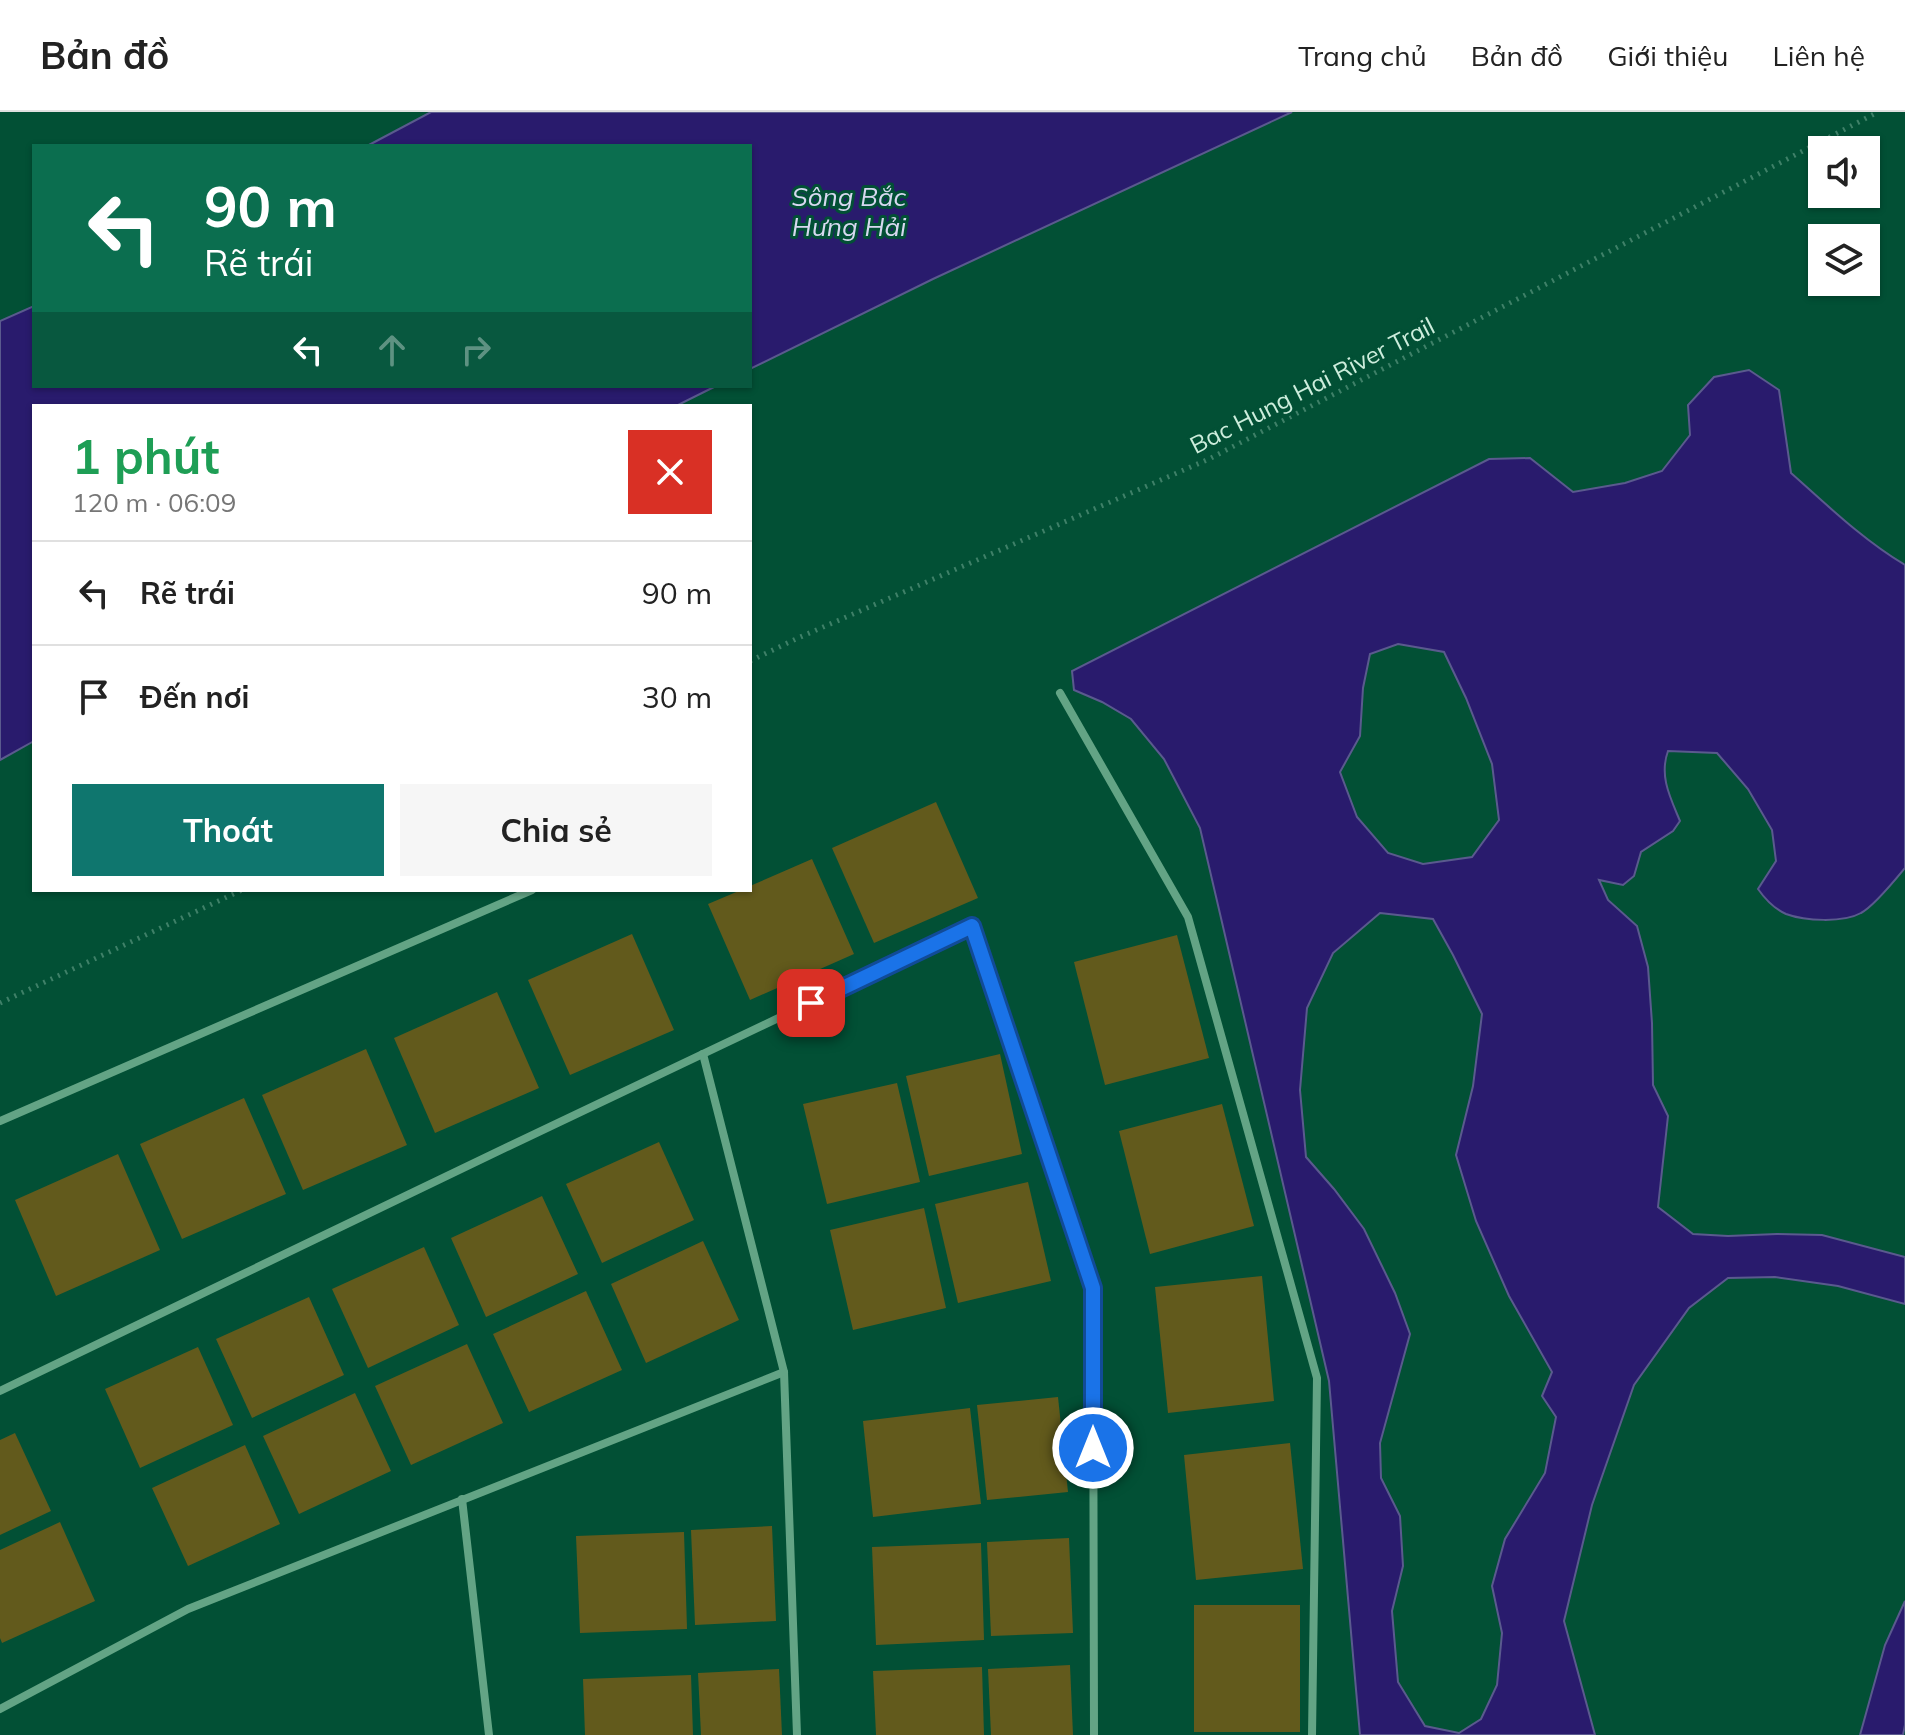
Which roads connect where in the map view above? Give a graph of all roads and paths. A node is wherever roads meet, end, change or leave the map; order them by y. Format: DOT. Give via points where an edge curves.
graph roads {
  1 [pos="1878,112"];
  2 [pos="752,660"];
  3 [pos="1060,693"];
  4 [pos="238,892"];
  5 [pos="527,892"];
  6 [pos="0,1003"];
  7 [pos="703,1054"];
  8 [pos="0,1121"];
  9 [pos="784,1372"];
  10 [pos="0,1391"];
  11 [pos="462,1499"];
  12 [pos="0,1709"];
  13 [pos="489,1735"];
  14 [pos="797,1735"];
  15 [pos="1094,1735"];
  16 [pos="1312,1735"];
  1 -- 2 [label="path, Bac Hung Hai River Trail" via="1209,459"];
  3 -- 16 [label="street" via="1188,917 1317,1378"];
  4 -- 6 [label="path"];
  5 -- 8 [label="street"];
  7 -- 9 [label="street"];
  7 -- 10 [label="street"];
  7 -- 15 [label="street" via="972,926 1093,1288"];
  9 -- 11 [label="street"];
  9 -- 14 [label="street"];
  11 -- 12 [label="street" via="188,1609"];
  11 -- 13 [label="street"];
}
